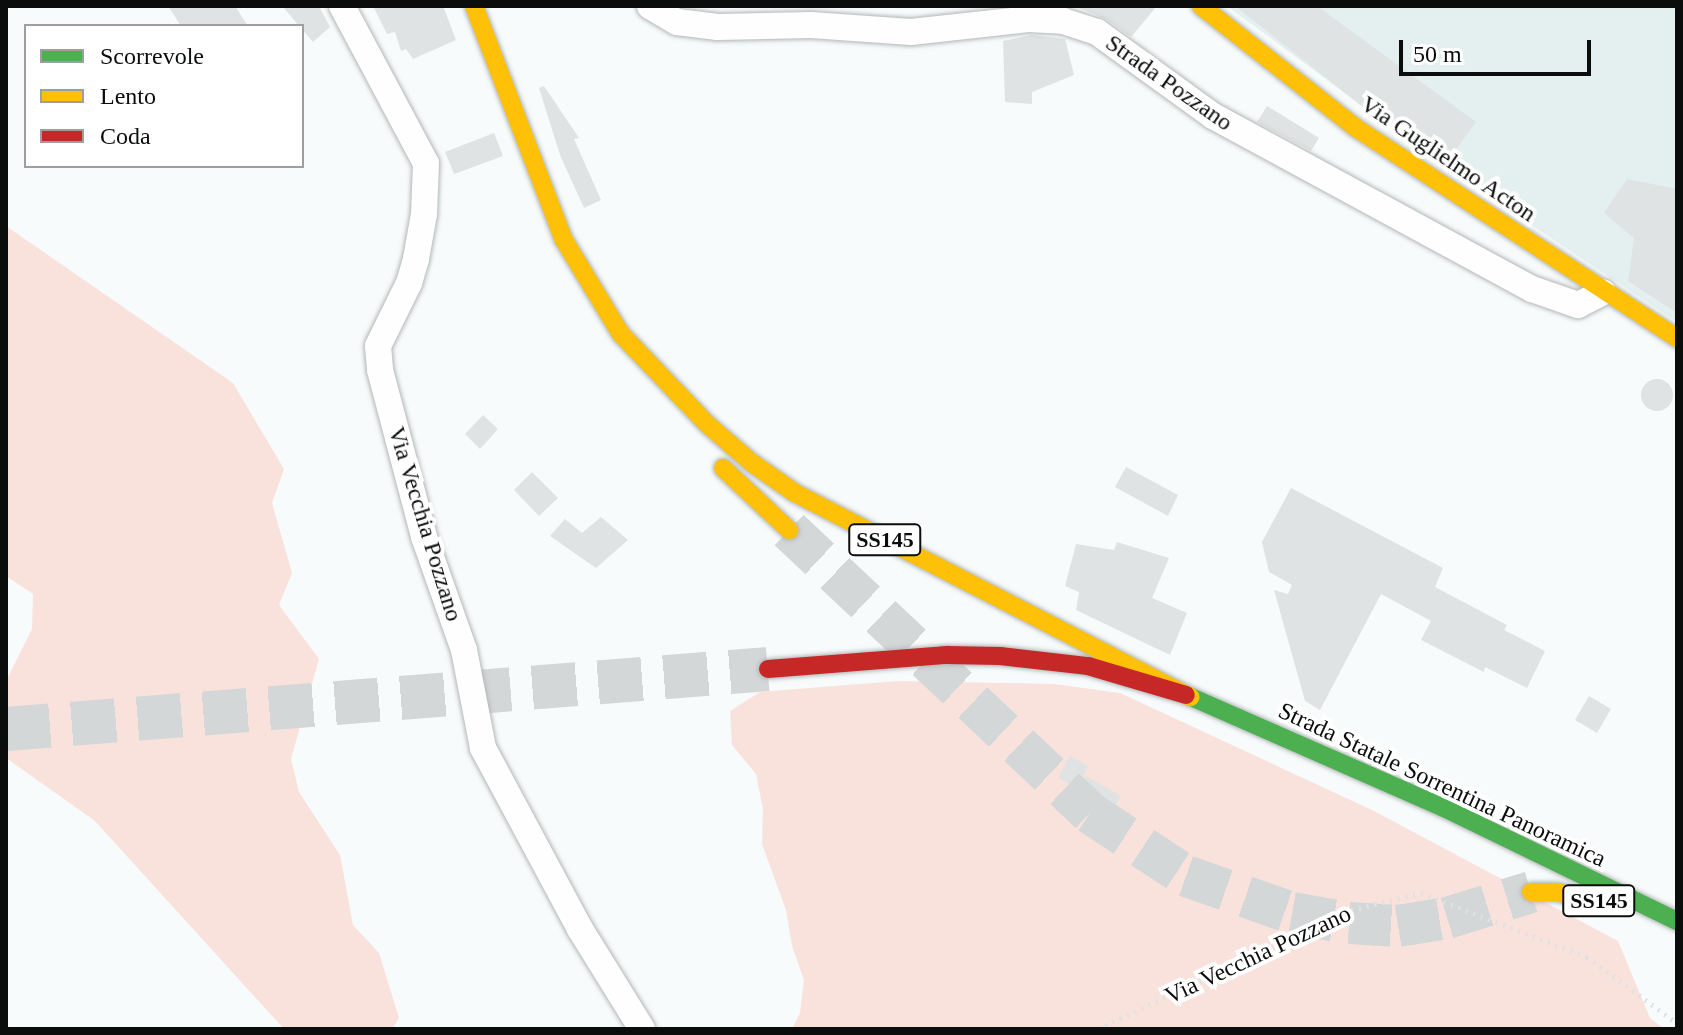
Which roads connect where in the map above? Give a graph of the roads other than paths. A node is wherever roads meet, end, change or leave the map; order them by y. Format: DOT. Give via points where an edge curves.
graph roads {
  1 [pos="342,6"];
  2 [pos="474,6"];
  3 [pos="650,6"];
  4 [pos="1201,6"];
  5 [pos="1603,292"];
  6 [pos="621,334"];
  7 [pos="1677,338"];
  8 [pos="695,438"];
  9 [pos="713,458"];
  10 [pos="789,530"];
  11 [pos="768,669"];
  12 [pos="1186,695"];
  13 [pos="1531,892"];
  14 [pos="1672,919"];
  15 [pos="642,1029"];
  1 -- 15 [label="street, Via Vecchia Pozzano" via="426,163 416,259 378,346 380,370 424,537 464,650 483,748 580,929"];
  2 -- 6 [label="main road, SS145" via="564,240"];
  3 -- 5 [label="street, Strada Pozzano" via="677,22 718,27 811,25 911,32 1028,19 1063,21 1097,32 1226,124 1532,289 1578,305"];
  4 -- 5 [label="main road, Via Guglielmo Acton" via="1356,128"];
  5 -- 7 [label="main road, Via Guglielmo Acton"];
  6 -- 8 [label="main road, SS145"];
  6 -- 12 [label="main road, SS145" via="707,424 795,493"];
  9 -- 10 [label="main road"];
  11 -- 12 [label="main road" via="1000,656 1088,666"];
  12 -- 14 [label="main road, Strada Statale Sorrentina Panoramica / SS145" via="1444,808"];
  13 -- 14 [label="main road, SS145" via="1556,892"];
}
